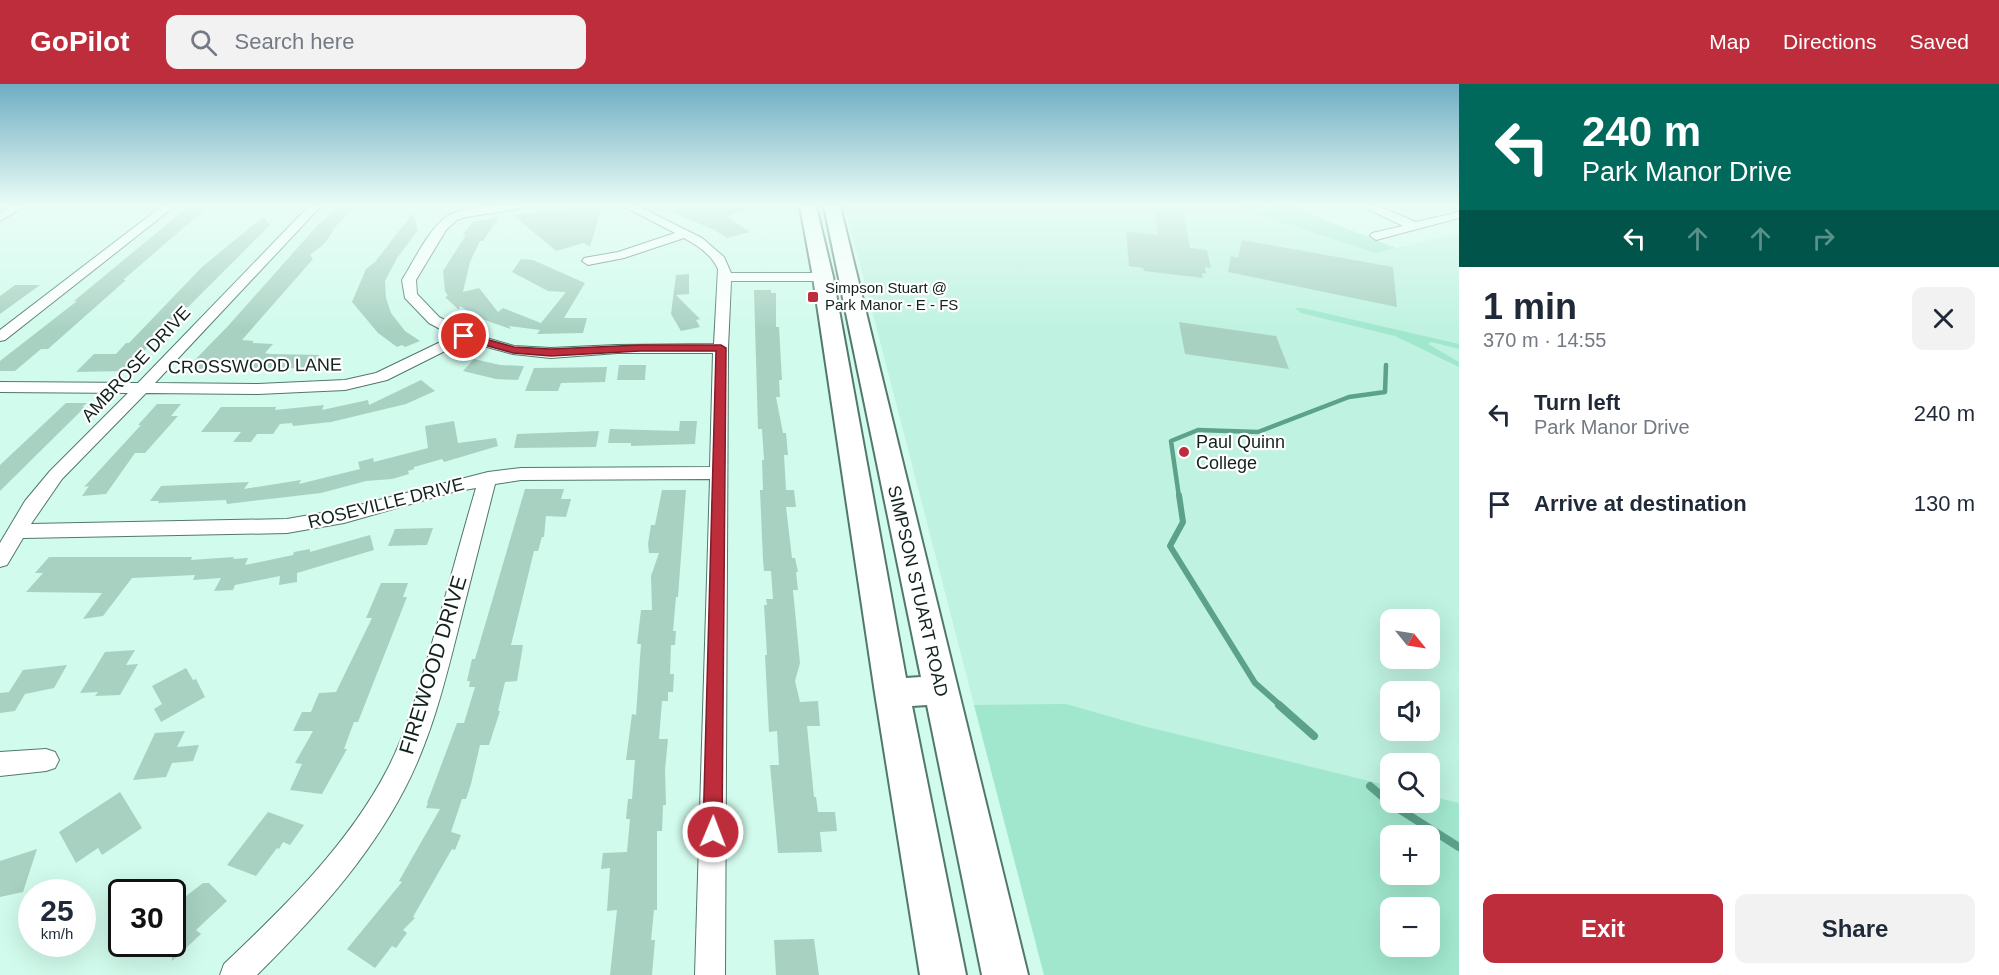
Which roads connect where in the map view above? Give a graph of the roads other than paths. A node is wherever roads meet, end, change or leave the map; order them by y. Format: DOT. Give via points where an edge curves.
graph roads {
  1 [pos="115,248"];
  2 [pos="275,248"];
  3 [pos="429,248"];
  4 [pos="643,248"];
  5 [pos="705,248"];
  6 [pos="824,248"];
  7 [pos="834,248"];
  8 [pos="588,261"];
  9 [pos="836,277"];
  10 [pos="723,278"];
  11 [pos="464,336"];
  12 [pos="0,337"];
  13 [pos="721,348"];
  14 [pos="0,387"];
  15 [pos="140,387"];
  16 [pos="720,473"];
  17 [pos="488,478"];
  18 [pos="16,531"];
  19 [pos="0,560"];
  20 [pos="940,690"];
  21 [pos="892,693"];
  22 [pos="46,760"];
  23 [pos="0,764"];
  24 [pos="235,975"];
  25 [pos="710,975"];
  26 [pos="943,975"];
  27 [pos="1005,975"];
  1 -- 12 [label="street"];
  2 -- 15 [label="street, AMBROSE DRIVE"];
  3 -- 11 [label="street" via="409,280 410,295 425,313"];
  4 -- 8 [label="street"];
  5 -- 10 [label="street" via="716,255 724,268"];
  6 -- 9 [label="main road, SIMPSON STUART ROAD"];
  7 -- 9 [label="main road, SIMPSON STUART ROAD"];
  9 -- 10 [label="street"];
  9 -- 20 [label="main road, SIMPSON STUART ROAD"];
  9 -- 21 [label="main road, SIMPSON STUART ROAD"];
  10 -- 13 [label="street"];
  11 -- 13 [label="street" via="513,350 551,353"];
  11 -- 15 [label="street, CROSSWOOD LANE" via="381,377 345,385 258,389"];
  13 -- 16 [label="street"];
  14 -- 15 [label="street, CROSSWOOD LANE"];
  15 -- 18 [label="street, AMBROSE DRIVE" via="44,488"];
  16 -- 17 [label="street, ROSEVILLE DRIVE" via="549,473"];
  16 -- 25 [label="street"];
  17 -- 18 [label="street, ROSEVILLE DRIVE" via="344,516 287,526"];
  17 -- 24 [label="street, FIREWOOD DRIVE" via="434,676 415,734 386,798 316,894"];
  18 -- 19 [label="street, AMBROSE DRIVE"];
  20 -- 21 [label="main road"];
  20 -- 27 [label="main road, SIMPSON STUART ROAD"];
  21 -- 26 [label="main road, SIMPSON STUART ROAD"];
  22 -- 23 [label="street"];
}
